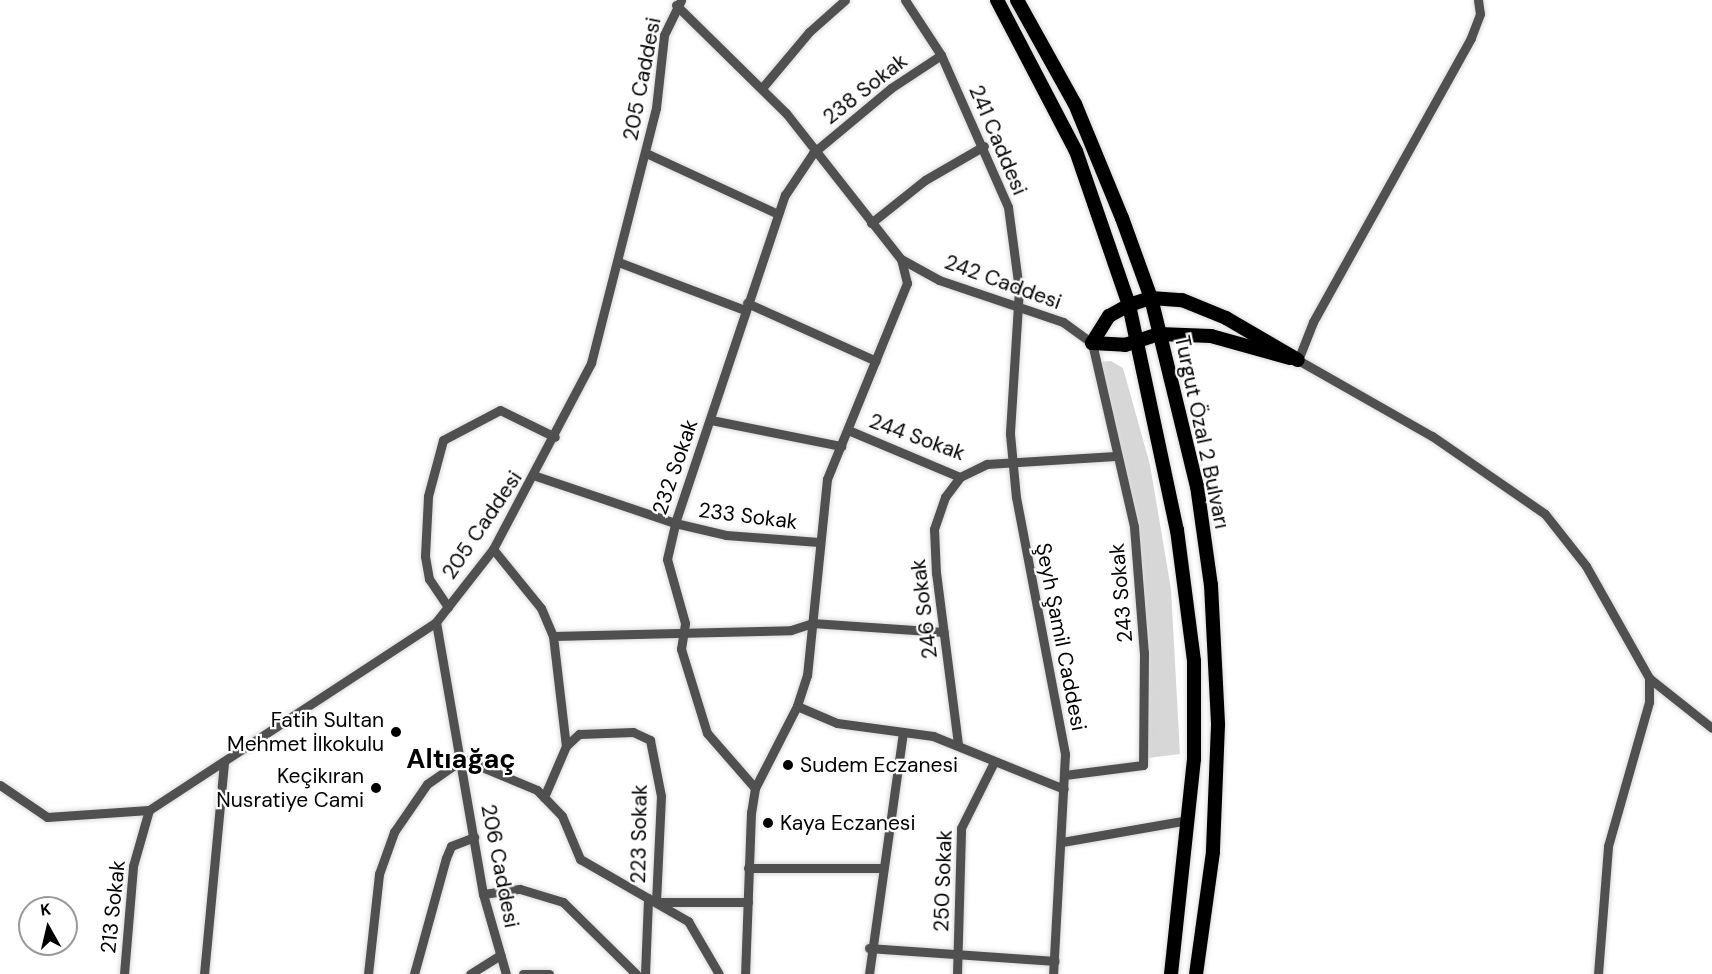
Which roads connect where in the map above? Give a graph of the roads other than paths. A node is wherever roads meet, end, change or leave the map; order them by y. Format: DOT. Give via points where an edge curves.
graph roads {
  1 [pos="845,0"];
  2 [pos="905,0"];
  3 [pos="997,0"];
  4 [pos="1017,0"];
  5 [pos="1478,0"];
  6 [pos="678,2"];
  7 [pos="941,55"];
  8 [pos="762,88"];
  9 [pos="984,146"];
  10 [pos="646,153"];
  11 [pos="813,153"];
  12 [pos="776,213"];
  13 [pos="871,223"];
  14 [pos="901,259"];
  15 [pos="621,263"];
  16 [pos="1151,298"];
  17 [pos="1129,305"];
  18 [pos="746,306"];
  19 [pos="1017,308"];
  20 [pos="1159,334"];
  21 [pos="1092,343"];
  22 [pos="1137,343"];
  23 [pos="1298,360"];
  24 [pos="876,362"];
  25 [pos="711,420"];
  26 [pos="848,430"];
  27 [pos="555,436"];
  28 [pos="841,446"];
  29 [pos="1115,456"];
  30 [pos="1013,466"];
  31 [pos="536,476"];
  32 [pos="960,477"];
  33 [pos="675,523"];
  34 [pos="819,542"];
  35 [pos="493,549"];
  36 [pos="448,607"];
  37 [pos="436,622"];
  38 [pos="812,623"];
  39 [pos="944,632"];
  40 [pos="684,633"];
  41 [pos="553,636"];
  42 [pos="1649,678"];
  43 [pos="797,706"];
  44 [pos="1712,728"];
  45 [pos="903,733"];
  46 [pos="958,744"];
  47 [pos="566,746"];
  48 [pos="463,759"];
  49 [pos="993,762"];
  50 [pos="224,764"];
  51 [pos="1065,775"];
  52 [pos="0,785"];
  53 [pos="756,789"];
  54 [pos="1064,789"];
  55 [pos="544,797"];
  56 [pos="149,810"];
  57 [pos="1188,820"];
  58 [pos="474,837"];
  59 [pos="1062,842"];
  60 [pos="748,868"];
  61 [pos="880,868"];
  62 [pos="483,894"];
  63 [pos="652,900"];
  64 [pos="748,902"];
  65 [pos="869,948"];
  66 [pos="959,954"];
  67 [pos="500,955"];
  68 [pos="1055,961"];
  69 [pos="124,974"];
  70 [pos="204,974"];
  71 [pos="368,974"];
  72 [pos="414,974"];
  73 [pos="470,974"];
  74 [pos="506,974"];
  75 [pos="523,974"];
  76 [pos="549,974"];
  77 [pos="636,974"];
  78 [pos="645,974"];
  79 [pos="719,974"];
  80 [pos="745,974"];
  81 [pos="868,974"];
  82 [pos="957,974"];
  83 [pos="1053,974"];
  84 [pos="1171,974"];
  85 [pos="1196,974"];
  86 [pos="1598,974"];
  1 -- 8 [label="street" via="809,32"];
  2 -- 7 [label="street, 241 Caddesi"];
  3 -- 17 [label="highway" via="1076,152"];
  4 -- 16 [label="highway, Turgut Özal 2 Bulvarı" via="1075,104"];
  5 -- 23 [label="street" via="1480,14 1471,38 1313,322"];
  6 -- 8 [label="street"];
  6 -- 10 [label="street, 205 Caddesi" via="664,35"];
  7 -- 9 [label="street, 241 Caddesi"];
  7 -- 11 [label="street, 238 Sokak" via="891,88"];
  8 -- 11 [label="street"];
  9 -- 13 [label="street" via="924,180"];
  9 -- 19 [label="street, 241 Caddesi" via="1008,207"];
  10 -- 12 [label="street"];
  10 -- 15 [label="street, 205 Caddesi"];
  11 -- 12 [label="street, 232 Sokak"];
  11 -- 13 [label="street"];
  12 -- 18 [label="street, 232 Sokak"];
  13 -- 14 [label="street"];
  14 -- 19 [label="street, 242 Caddesi" via="939,280"];
  14 -- 24 [label="street" via="907,283"];
  15 -- 18 [label="street"];
  15 -- 27 [label="street, 205 Caddesi" via="591,363"];
  16 -- 17 [label="highway"];
  16 -- 20 [label="highway, Turgut Özal 2 Bulvarı"];
  16 -- 23 [label="highway" via="1182,300 1226,318"];
  17 -- 21 [label="highway" via="1109,316"];
  17 -- 22 [label="highway"];
  18 -- 24 [label="street"];
  18 -- 25 [label="street, 232 Sokak"];
  19 -- 21 [label="street, 242 Caddesi" via="1062,322"];
  19 -- 30 [label="street, Şeyh Şamil Caddesi"];
  20 -- 22 [label="highway"];
  20 -- 23 [label="highway" via="1212,336"];
  20 -- 85 [label="highway, Turgut Özal 2 Bulvarı" via="1197,486 1210,585 1218,725 1214,829"];
  21 -- 22 [label="highway"];
  21 -- 29 [label="street, 243 Sokak"];
  22 -- 57 [label="highway" via="1177,530 1194,661"];
  23 -- 42 [label="street" via="1432,436 1545,514 1586,566"];
  24 -- 26 [label="street"];
  25 -- 28 [label="street"];
  25 -- 33 [label="street, 232 Sokak"];
  26 -- 28 [label="street"];
  26 -- 32 [label="street, 244 Sokak"];
  27 -- 31 [label="street, 205 Caddesi"];
  27 -- 36 [label="street" via="500,410 443,440 428,496 425,556 429,579"];
  28 -- 34 [label="street" via="827,479"];
  29 -- 30 [label="street, 244 Sokak"];
  29 -- 51 [label="street, 243 Sokak" via="1135,539 1144,653 1143,765"];
  30 -- 32 [label="street, 244 Sokak" via="987,464"];
  30 -- 51 [label="street, Şeyh Şamil Caddesi"];
  31 -- 33 [label="street, 233 Sokak"];
  31 -- 35 [label="street, 205 Caddesi"];
  32 -- 39 [label="street, 246 Sokak" via="945,497 934,530"];
  33 -- 34 [label="street, 233 Sokak" via="726,535"];
  33 -- 40 [label="street, 232 Sokak" via="667,559"];
  34 -- 38 [label="street"];
  35 -- 36 [label="street, 205 Caddesi"];
  35 -- 41 [label="street" via="541,608"];
  36 -- 37 [label="street, 205 Caddesi"];
  37 -- 48 [label="street, 206 Caddesi"];
  37 -- 50 [label="street, 205 Caddesi"];
  38 -- 39 [label="street"];
  38 -- 40 [label="street" via="790,630"];
  38 -- 43 [label="street"];
  39 -- 46 [label="street, 246 Sokak"];
  40 -- 41 [label="street"];
  40 -- 53 [label="street, 232 Sokak" via="681,649 707,734"];
  41 -- 47 [label="street"];
  42 -- 44 [label="street"];
  42 -- 86 [label="street" via="1649,702 1608,846"];
  43 -- 45 [label="street" via="837,723"];
  43 -- 53 [label="street"];
  45 -- 46 [label="street"];
  45 -- 61 [label="street"];
  46 -- 49 [label="street"];
  47 -- 55 [label="street"];
  47 -- 63 [label="street, 223 Sokak" via="579,734 643,735 654,748 661,796"];
  48 -- 55 [label="street"];
  48 -- 58 [label="street, 206 Caddesi"];
  48 -- 71 [label="street" via="427,784 394,832 379,874"];
  49 -- 54 [label="street"];
  49 -- 66 [label="street, 250 Sokak" via="961,828"];
  50 -- 56 [label="street, 205 Caddesi"];
  50 -- 70 [label="street"];
  51 -- 54 [label="street, Şeyh Şamil Caddesi"];
  52 -- 56 [label="street, 205 Caddesi" via="47,817"];
  53 -- 60 [label="street"];
  54 -- 59 [label="street, Şeyh Şamil Caddesi"];
  55 -- 63 [label="street" via="562,816 580,859"];
  56 -- 69 [label="street, 213 Sokak" via="133,866"];
  57 -- 59 [label="street"];
  57 -- 84 [label="highway"];
  58 -- 62 [label="street, 206 Caddesi"];
  58 -- 72 [label="street" via="451,846"];
  59 -- 68 [label="street, Şeyh Şamil Caddesi"];
  60 -- 61 [label="street"];
  60 -- 64 [label="street"];
  61 -- 65 [label="street"];
  62 -- 67 [label="street, 206 Caddesi"];
  62 -- 77 [label="street" via="520,889 563,902"];
  63 -- 64 [label="street"];
  63 -- 78 [label="street, 223 Sokak"];
  63 -- 79 [label="street" via="688,921"];
  64 -- 80 [label="street"];
  65 -- 66 [label="street"];
  65 -- 81 [label="street"];
  66 -- 68 [label="street"];
  66 -- 82 [label="street, 250 Sokak"];
  67 -- 73 [label="street"];
  67 -- 74 [label="street, 206 Caddesi"];
  68 -- 83 [label="street, Şeyh Şamil Caddesi"];
  75 -- 76 [label="street"];
}
